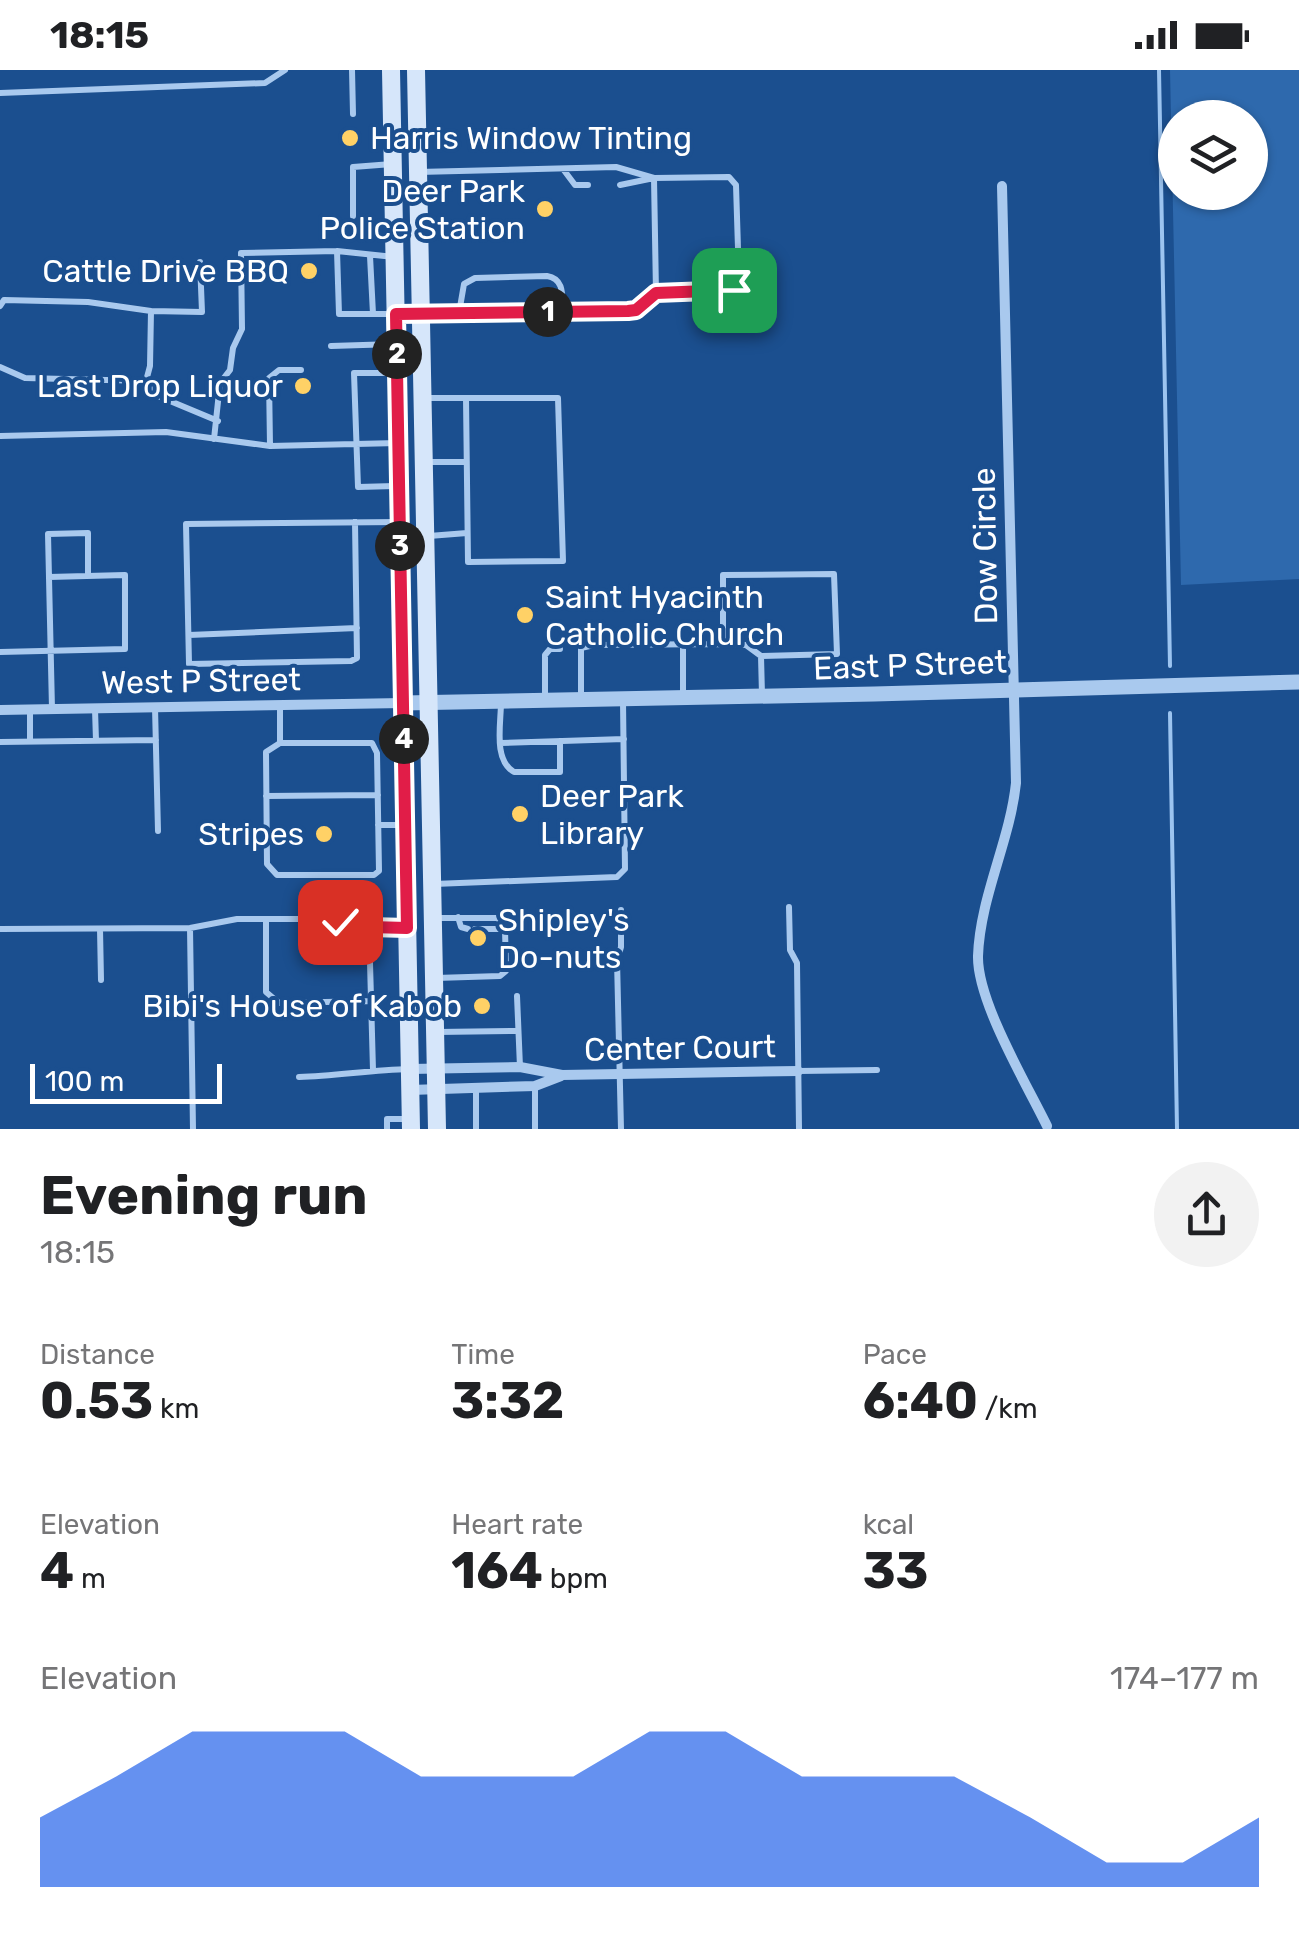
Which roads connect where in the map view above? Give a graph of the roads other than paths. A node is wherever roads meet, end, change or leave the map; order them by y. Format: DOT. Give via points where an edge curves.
graph roads {
  1 [pos="285,70"];
  2 [pos="352,70"];
  3 [pos="392,70"];
  4 [pos="416,70"];
  5 [pos="0,93"];
  6 [pos="353,114"];
  7 [pos="562,168"];
  8 [pos="393,169"];
  9 [pos="418,172"];
  10 [pos="654,178"];
  11 [pos="588,185"];
  12 [pos="620,185"];
  13 [pos="1002,186"];
  14 [pos="353,216"];
  15 [pos="338,251"];
  16 [pos="370,256"];
  17 [pos="395,259"];
  18 [pos="200,262"];
  19 [pos="421,262"];
  20 [pos="656,293"];
  21 [pos="0,306"];
  22 [pos="151,311"];
  23 [pos="459,312"];
  24 [pos="564,312"];
  25 [pos="422,313"];
  26 [pos="373,314"];
  27 [pos="396,314"];
  28 [pos="396,344"];
  29 [pos="331,346"];
  30 [pos="0,368"];
  31 [pos="301,370"];
  32 [pos="397,373"];
  33 [pos="146,381"];
  34 [pos="424,398"];
  35 [pos="466,398"];
  36 [pos="218,421"];
  37 [pos="0,436"];
  38 [pos="214,439"];
  39 [pos="398,443"];
  40 [pos="356,444"];
  41 [pos="270,446"];
  42 [pos="425,452"];
  43 [pos="466,462"];
  44 [pos="399,486"];
  45 [pos="355,522"];
  46 [pos="400,528"];
  47 [pos="467,533"];
  48 [pos="427,535"];
  49 [pos="88,576"];
  50 [pos="49,577"];
  51 [pos="357,628"];
  52 [pos="189,635"];
  53 [pos="683,644"];
  54 [pos="723,644"];
  55 [pos="560,648"];
  56 [pos="51,651"];
  57 [pos="0,652"];
  58 [pos="762,656"];
  59 [pos="1299,682"];
  60 [pos="1013,690"];
  61 [pos="762,696"];
  62 [pos="684,698"];
  63 [pos="623,699"];
  64 [pos="545,700"];
  65 [pos="580,700"];
  66 [pos="500,701"];
  67 [pos="403,703"];
  68 [pos="430,703"];
  69 [pos="280,705"];
  70 [pos="155,707"];
  71 [pos="95,708"];
  72 [pos="30,709"];
  73 [pos="52,709"];
  74 [pos="0,710"];
  75 [pos="624,739"];
  76 [pos="156,740"];
  77 [pos="96,741"];
  78 [pos="560,741"];
  79 [pos="0,742"];
  80 [pos="30,742"];
  81 [pos="501,743"];
  82 [pos="280,744"];
  83 [pos="378,794"];
  84 [pos="266,796"];
  85 [pos="405,824"];
  86 [pos="378,825"];
  87 [pos="158,831"];
  88 [pos="433,884"];
  89 [pos="789,907"];
  90 [pos="621,910"];
  91 [pos="458,917"];
  92 [pos="434,918"];
  93 [pos="266,919"];
  94 [pos="369,927"];
  95 [pos="190,928"];
  96 [pos="407,928"];
  97 [pos="100,929"];
  98 [pos="0,930"];
  99 [pos="505,930"];
  100 [pos="434,978"];
  101 [pos="101,980"];
  102 [pos="517,996"];
  103 [pos="371,1001"];
  104 [pos="518,1031"];
  105 [pos="436,1032"];
  106 [pos="493,1067"];
  107 [pos="520,1067"];
  108 [pos="436,1068"];
  109 [pos="410,1069"];
  110 [pos="373,1070"];
  111 [pos="798,1070"];
  112 [pos="877,1070"];
  113 [pos="620,1074"];
  114 [pos="299,1076"];
  115 [pos="562,1076"];
  116 [pos="534,1086"];
  117 [pos="476,1089"];
  118 [pos="494,1089"];
  119 [pos="410,1090"];
  120 [pos="437,1090"];
  121 [pos="411,1124"];
  122 [pos="1046,1126"];
  123 [pos="193,1129"];
  124 [pos="387,1129"];
  125 [pos="437,1129"];
  126 [pos="476,1129"];
  127 [pos="535,1129"];
  128 [pos="621,1129"];
  129 [pos="799,1129"];
  1 -- 5 [label="lane" via="265,83"];
  2 -- 6 [label="lane"];
  3 -- 8 [label="main road"];
  4 -- 9 [label="main road"];
  7 -- 9 [label="lane"];
  7 -- 10 [label="lane" via="616,167"];
  7 -- 11 [label="lane" via="576,185"];
  8 -- 9 [label="main road"];
  8 -- 14 [label="lane" via="353,167"];
  8 -- 17 [label="main road"];
  9 -- 19 [label="main road"];
  10 -- 12 [label="lane"];
  10 -- 20 [label="lane"];
  10 -- 20 [label="lane" via="736,182 739,280 731,291"];
  13 -- 60 [label="street, Dow Circle"];
  15 -- 16 [label="lane"];
  15 -- 26 [label="lane" via="339,314"];
  15 -- 36 [label="lane" via="241,253 242,329 220,383"];
  16 -- 17 [label="lane"];
  16 -- 26 [label="lane"];
  17 -- 19 [label="main road"];
  17 -- 27 [label="main road"];
  18 -- 22 [label="lane" via="202,312"];
  19 -- 25 [label="main road"];
  20 -- 24 [label="lane" via="636,310"];
  21 -- 22 [label="lane" via="4,300 88,302"];
  22 -- 33 [label="lane"];
  23 -- 24 [label="lane"];
  23 -- 24 [label="lane" via="464,284 476,278 547,276 560,284"];
  23 -- 25 [label="lane"];
  25 -- 27 [label="main road"];
  25 -- 34 [label="main road"];
  26 -- 27 [label="lane"];
  27 -- 28 [label="main road"];
  28 -- 29 [label="lane"];
  28 -- 32 [label="main road"];
  30 -- 33 [label="lane" via="25,378"];
  31 -- 41 [label="lane" via="279,370 269,378"];
  32 -- 39 [label="main road"];
  32 -- 40 [label="lane" via="354,374"];
  33 -- 36 [label="lane" via="158,396"];
  34 -- 35 [label="lane"];
  34 -- 42 [label="main road"];
  35 -- 43 [label="lane"];
  35 -- 47 [label="lane" via="558,398 563,561 468,562"];
  36 -- 38 [label="lane"];
  37 -- 38 [label="lane" via="166,432"];
  38 -- 41 [label="lane"];
  39 -- 40 [label="lane"];
  39 -- 42 [label="main road"];
  39 -- 44 [label="main road"];
  40 -- 41 [label="lane"];
  40 -- 44 [label="lane" via="358,487"];
  42 -- 43 [label="lane"];
  42 -- 48 [label="main road"];
  43 -- 47 [label="lane"];
  44 -- 46 [label="main road"];
  45 -- 46 [label="lane"];
  45 -- 51 [label="lane"];
  45 -- 52 [label="lane" via="186,524"];
  46 -- 48 [label="main road"];
  46 -- 67 [label="main road"];
  47 -- 48 [label="lane"];
  48 -- 68 [label="main road"];
  49 -- 50 [label="lane"];
  49 -- 50 [label="lane" via="88,533 68,533 48,534"];
  49 -- 56 [label="lane" via="125,575 126,649"];
  50 -- 56 [label="lane"];
  51 -- 52 [label="lane"];
  51 -- 52 [label="lane" via="359,654 351,661 189,664"];
  53 -- 54 [label="lane"];
  53 -- 62 [label="lane"];
  53 -- 65 [label="lane" via="578,648"];
  54 -- 58 [label="lane" via="746,645"];
  54 -- 58 [label="lane" via="723,575 834,574 837,654"];
  55 -- 64 [label="lane" via="545,655"];
  56 -- 57 [label="lane"];
  56 -- 73 [label="lane"];
  58 -- 61 [label="lane"];
  59 -- 60 [label="street, East P Street"];
  60 -- 61 [label="street, East P Street"];
  60 -- 122 [label="street, Dow Circle" via="1014,806 978,960 984,992"];
  61 -- 62 [label="street, East P Street"];
  62 -- 63 [label="street, East P Street"];
  63 -- 65 [label="street, East P Street"];
  63 -- 75 [label="lane"];
  64 -- 65 [label="street, East P Street"];
  64 -- 66 [label="street, East P Street"];
  66 -- 68 [label="street, East P Street"];
  66 -- 81 [label="lane"];
  67 -- 68 [label="street, East P Street"];
  67 -- 69 [label="street, West P Street"];
  67 -- 85 [label="main road"];
  68 -- 88 [label="main road"];
  69 -- 70 [label="street, West P Street"];
  69 -- 82 [label="lane"];
  70 -- 71 [label="street, West P Street"];
  70 -- 76 [label="lane"];
  71 -- 73 [label="street, West P Street"];
  71 -- 77 [label="lane"];
  72 -- 73 [label="street, West P Street"];
  72 -- 74 [label="street, West P Street"];
  72 -- 80 [label="lane"];
  75 -- 78 [label="lane"];
  75 -- 88 [label="lane" via="626,852 617,877"];
  76 -- 77 [label="lane"];
  76 -- 87 [label="lane"];
  77 -- 80 [label="lane"];
  78 -- 81 [label="lane"];
  78 -- 81 [label="lane" via="560,772 514,772 501,760"];
  79 -- 80 [label="lane"];
  82 -- 83 [label="lane" via="372,742"];
  82 -- 84 [label="lane" via="266,752"];
  83 -- 84 [label="lane"];
  83 -- 86 [label="lane"];
  84 -- 86 [label="lane" via="267,864 277,875 374,875"];
  85 -- 86 [label="lane"];
  85 -- 96 [label="main road"];
  88 -- 92 [label="main road"];
  89 -- 111 [label="lane"];
  90 -- 113 [label="lane"];
  91 -- 92 [label="lane"];
  91 -- 99 [label="lane" via="498,918"];
  91 -- 99 [label="lane" via="461,927"];
  92 -- 100 [label="main road"];
  93 -- 94 [label="lane"];
  93 -- 95 [label="lane"];
  93 -- 103 [label="lane" via="266,992 280,1002"];
  94 -- 96 [label="lane"];
  94 -- 103 [label="lane"];
  95 -- 97 [label="lane"];
  95 -- 123 [label="lane"];
  96 -- 109 [label="main road"];
  97 -- 98 [label="lane"];
  97 -- 101 [label="lane"];
  99 -- 100 [label="lane" via="504,975"];
  100 -- 105 [label="main road"];
  102 -- 104 [label="lane"];
  103 -- 110 [label="lane"];
  104 -- 105 [label="lane"];
  104 -- 107 [label="lane"];
  105 -- 108 [label="main road"];
  106 -- 107 [label="street, Center Court"];
  106 -- 108 [label="street, Center Court"];
  106 -- 118 [label="street"];
  107 -- 115 [label="street, Center Court"];
  108 -- 109 [label="street, Center Court"];
  108 -- 120 [label="main road"];
  109 -- 110 [label="lane"];
  109 -- 119 [label="main road"];
  110 -- 114 [label="lane"];
  111 -- 112 [label="lane"];
  111 -- 113 [label="street, Center Court"];
  111 -- 129 [label="lane"];
  113 -- 115 [label="street, Center Court"];
  113 -- 128 [label="lane"];
  115 -- 116 [label="street, Center Court"];
  116 -- 118 [label="street, Center Court"];
  116 -- 127 [label="lane"];
  117 -- 118 [label="street, Center Court"];
  117 -- 120 [label="street, Center Court"];
  117 -- 126 [label="lane"];
  119 -- 120 [label="street, Center Court"];
  119 -- 121 [label="main road"];
  120 -- 125 [label="main road"];
  121 -- 124 [label="lane" via="387,1119"];
}
